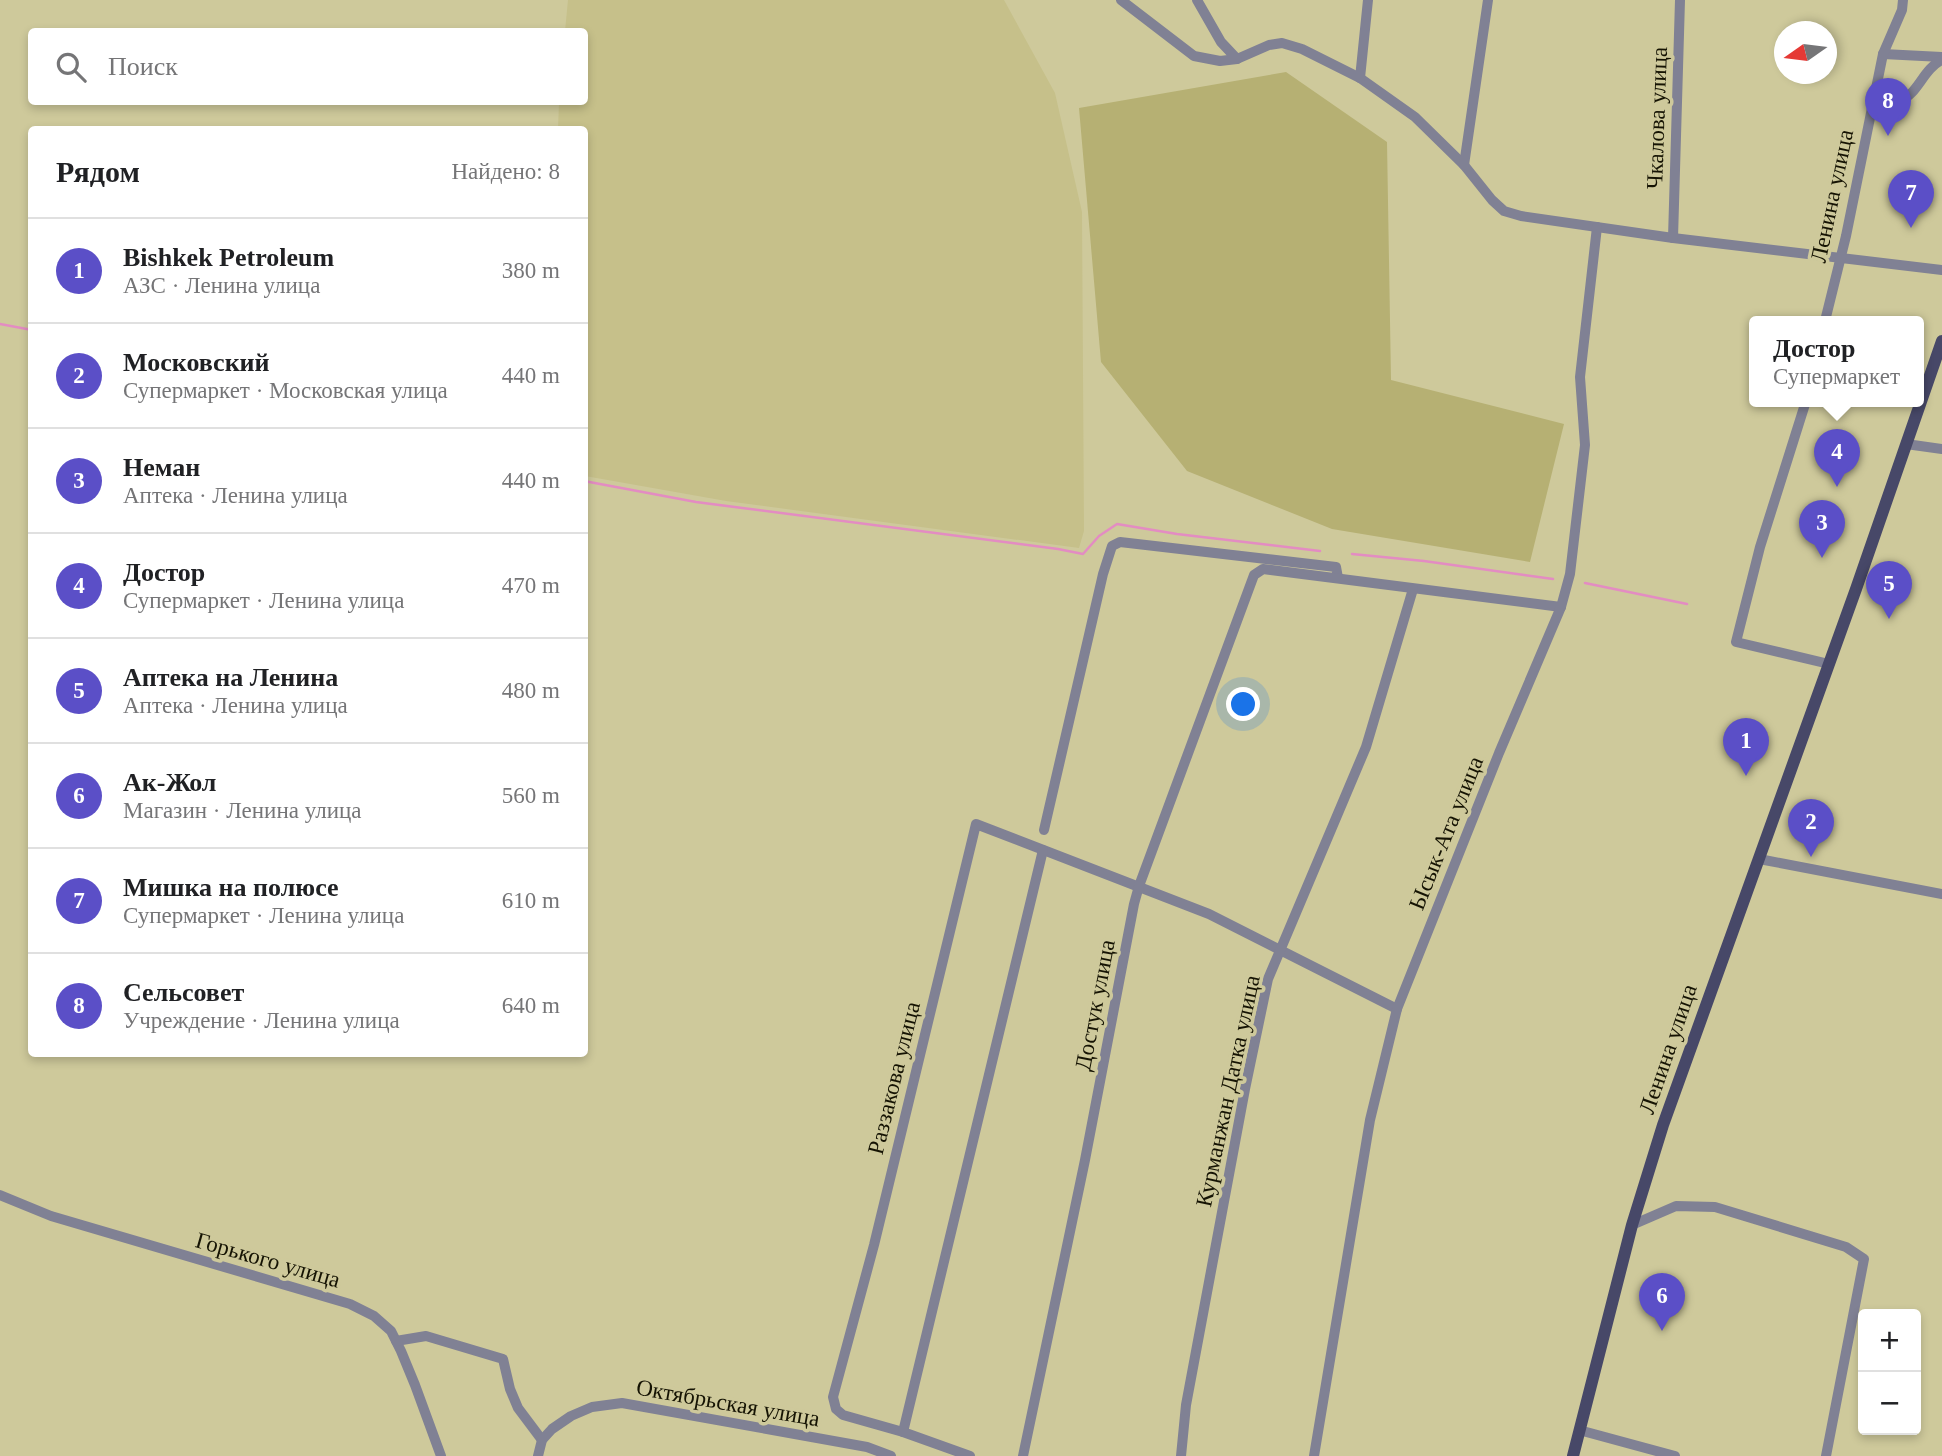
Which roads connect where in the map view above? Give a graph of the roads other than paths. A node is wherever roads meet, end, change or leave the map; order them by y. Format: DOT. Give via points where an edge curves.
graph roads {
  1 [pos="1121,0"];
  2 [pos="1197,0"];
  3 [pos="1368,0"];
  4 [pos="1488,0"];
  5 [pos="1681,0"];
  6 [pos="1903,0"];
  7 [pos="1883,54"];
  8 [pos="1942,58"];
  9 [pos="1237,59"];
  10 [pos="1360,78"];
  11 [pos="1874,99"];
  12 [pos="1464,165"];
  13 [pos="1597,227"];
  14 [pos="1673,237"];
  15 [pos="1841,257"];
  16 [pos="1942,270"];
  17 [pos="1826,316"];
  18 [pos="1942,341"];
  19 [pos="1924,392"];
  20 [pos="1805,407"];
  21 [pos="1919,407"];
  22 [pos="1906,444"];
  23 [pos="1942,449"];
  24 [pos="1338,578"];
  25 [pos="1413,589"];
  26 [pos="1561,607"];
  27 [pos="1829,664"];
  28 [pos="1044,830"];
  29 [pos="1043,850"];
  30 [pos="1759,859"];
  31 [pos="1139,886"];
  32 [pos="1942,894"];
  33 [pos="1281,949"];
  34 [pos="1397,1009"];
  35 [pos="0,1195"];
  36 [pos="1632,1225"];
  37 [pos="396,1341"];
  38 [pos="1579,1430"];
  39 [pos="903,1432"];
  40 [pos="541,1440"];
  41 [pos="441,1456"];
  42 [pos="538,1456"];
  43 [pos="891,1456"];
  44 [pos="970,1456"];
  45 [pos="1023,1456"];
  46 [pos="1181,1456"];
  47 [pos="1314,1456"];
  48 [pos="1573,1456"];
  49 [pos="1675,1456"];
  50 [pos="1826,1456"];
  1 -- 9 [label="street" via="1195,57"];
  2 -- 9 [label="street" via="1221,42"];
  3 -- 10 [label="street"];
  4 -- 12 [label="street"];
  5 -- 14 [label="street, Чкалова улица"];
  6 -- 7 [label="street, Ленина улица"];
  7 -- 8 [label="street"];
  7 -- 11 [label="street, Ленина улица"];
  8 -- 11 [label="street" via="1906,98"];
  9 -- 10 [label="street" via="1282,43"];
  10 -- 12 [label="street" via="1415,117"];
  11 -- 15 [label="street, Ленина улица"];
  12 -- 13 [label="street" via="1504,211"];
  13 -- 14 [label="street"];
  13 -- 26 [label="street, Ысык-Ата улица" via="1580,377 1585,445 1570,574"];
  14 -- 15 [label="street"];
  15 -- 16 [label="street"];
  15 -- 17 [label="street, Ленина улица"];
  18 -- 19 [label="main road, Ленина улица"];
  20 -- 27 [label="street" via="1760,547 1736,642"];
  21 -- 22 [label="main road, Ленина улица"];
  22 -- 23 [label="street"];
  22 -- 27 [label="main road, Ленина улица"];
  24 -- 25 [label="street"];
  24 -- 28 [label="street" via="1336,566 1115,543 1103,574"];
  24 -- 31 [label="street, Достук улица" via="1263,569 1254,575"];
  25 -- 26 [label="street"];
  25 -- 33 [label="street, Курманжан Датка улица" via="1366,747"];
  26 -- 34 [label="street, Ысык-Ата улица"];
  27 -- 30 [label="main road, Ленина улица"];
  29 -- 31 [label="street, Раззакова улица"];
  29 -- 39 [label="street"];
  29 -- 39 [label="street, Раззакова улица" via="976,824 833,1397 843,1415"];
  30 -- 32 [label="street"];
  30 -- 36 [label="main road, Ленина улица"];
  31 -- 33 [label="street, Раззакова улица"];
  31 -- 45 [label="street, Достук улица"];
  33 -- 34 [label="street, Раззакова улица"];
  33 -- 46 [label="street, Курманжан Датка улица" via="1268,979 1245,1089 1186,1405"];
  34 -- 47 [label="street, Ысык-Ата улица" via="1370,1120"];
  35 -- 37 [label="street, Горького улица" via="51,1216 350,1304 374,1316"];
  36 -- 38 [label="main road, Ленина улица"];
  36 -- 50 [label="street" via="1676,1206 1715,1207 1846,1247 1864,1259"];
  37 -- 40 [label="street" via="426,1336 503,1359 518,1408"];
  37 -- 41 [label="street, Горького улица"];
  38 -- 48 [label="main road, Ленина улица"];
  38 -- 49 [label="street"];
  39 -- 44 [label="street"];
  40 -- 42 [label="street"];
  40 -- 43 [label="street, Октябрьская улица" via="571,1416 592,1407 622,1403 867,1447"];
}
